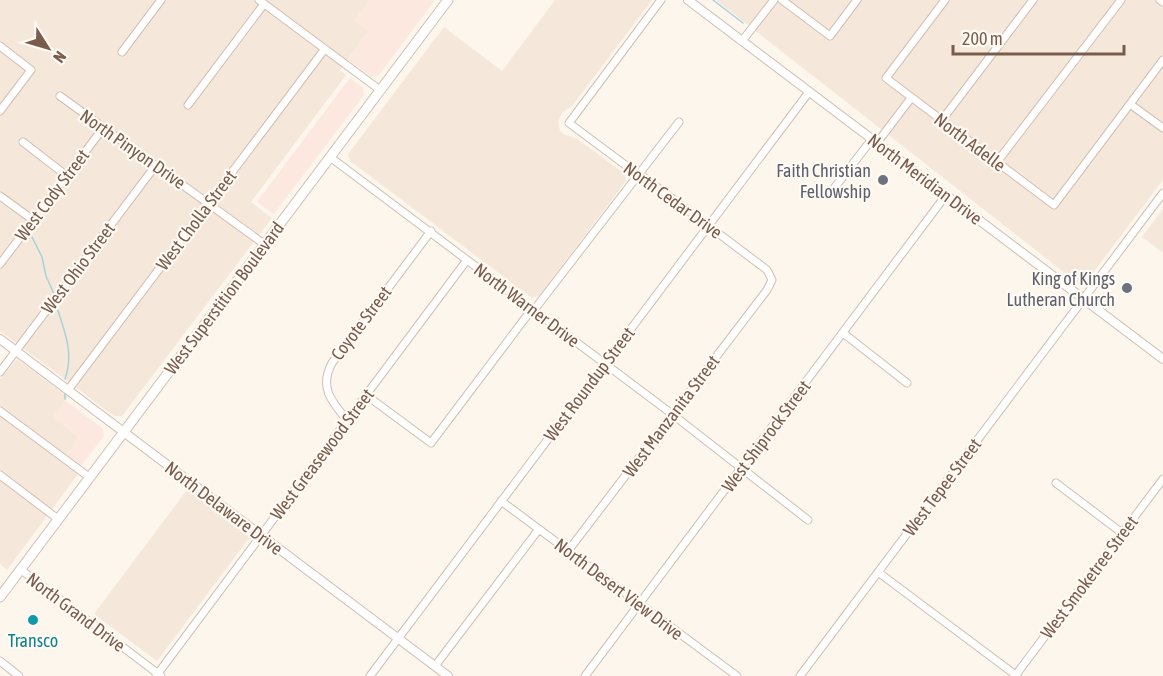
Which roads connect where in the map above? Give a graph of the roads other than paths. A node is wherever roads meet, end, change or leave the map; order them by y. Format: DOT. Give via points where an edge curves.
graph roads {
  1 [pos="161,0"];
  2 [pos="448,0"];
  3 [pos="661,0"];
  4 [pos="688,0"];
  5 [pos="774,0"];
  6 [pos="782,0"];
  7 [pos="857,0"];
  8 [pos="945,0"];
  9 [pos="1033,0"];
  10 [pos="1121,0"];
  11 [pos="261,2"];
  12 [pos="742,41"];
  13 [pos="0,46"];
  14 [pos="324,50"];
  15 [pos="122,52"];
  16 [pos="1163,60"];
  17 [pos="380,90"];
  18 [pos="809,92"];
  19 [pos="60,96"];
  20 [pos="911,98"];
  21 [pos="1130,104"];
  22 [pos="188,105"];
  23 [pos="0,111"];
  24 [pos="942,120"];
  25 [pos="680,122"];
  26 [pos="104,127"];
  27 [pos="1163,128"];
  28 [pos="875,141"];
  29 [pos="23,142"];
  30 [pos="330,157"];
  31 [pos="997,162"];
  32 [pos="156,165"];
  33 [pos="639,174"];
  34 [pos="67,176"];
  35 [pos="835,187"];
  36 [pos="1163,193"];
  37 [pos="946,195"];
  38 [pos="0,196"];
  39 [pos="209,203"];
  40 [pos="33,220"];
  41 [pos="709,225"];
  42 [pos="430,231"];
  43 [pos="264,244"];
  44 [pos="467,260"];
  45 [pos="0,264"];
  46 [pos="772,280"];
  47 [pos="1083,298"];
  48 [pos="533,310"];
  49 [pos="843,333"];
  50 [pos="0,339"];
  51 [pos="16,351"];
  52 [pos="1163,359"];
  53 [pos="605,363"];
  54 [pos="0,372"];
  55 [pos="907,383"];
  56 [pos="68,390"];
  57 [pos="366,395"];
  58 [pos="0,411"];
  59 [pos="672,414"];
  60 [pos="346,420"];
  61 [pos="123,432"];
  62 [pos="742,468"];
  63 [pos="0,476"];
  64 [pos="89,477"];
  65 [pos="1163,478"];
  66 [pos="1056,483"];
  67 [pos="501,501"];
  68 [pos="58,519"];
  69 [pos="808,520"];
  70 [pos="539,529"];
  71 [pos="1122,533"];
  72 [pos="261,535"];
  73 [pos="568,551"];
  74 [pos="20,569"];
  75 [pos="878,572"];
  76 [pos="0,597"];
  77 [pos="639,604"];
  78 [pos="398,639"];
  79 [pos="0,662"];
  80 [pos="435,666"];
  81 [pos="159,675"];
  82 [pos="19,676"];
  83 [pos="370,676"];
  84 [pos="448,676"];
  85 [pos="585,676"];
  86 [pos="737,676"];
  87 [pos="800,676"];
  88 [pos="1016,676"];
  1 -- 15 [label="street"];
  2 -- 17 [label="main road, West Superstition Boulevard"];
  3 -- 33 [label="street, North Cedar Drive" via="569,123"];
  4 -- 12 [label="street, North Meridian Drive"];
  5 -- 12 [label="street"];
  6 -- 7 [label="street" via="830,36"];
  8 -- 20 [label="street, North Adelle" via="886,78"];
  9 -- 24 [label="street"];
  10 -- 31 [label="street"];
  11 -- 14 [label="street"];
  11 -- 22 [label="street"];
  12 -- 18 [label="street, North Meridian Drive"];
  13 -- 23 [label="street" via="31,70"];
  14 -- 17 [label="street"];
  14 -- 39 [label="street, West Cholla Street"];
  16 -- 21 [label="street"];
  17 -- 30 [label="main road, West Superstition Boulevard"];
  18 -- 28 [label="street, North Meridian Drive"];
  18 -- 41 [label="street, West Roundup Street"];
  19 -- 26 [label="street, North Pinyon Drive"];
  20 -- 24 [label="street, North Adelle"];
  20 -- 28 [label="street"];
  21 -- 27 [label="street"];
  21 -- 31 [label="street, North Adelle" via="1054,205"];
  24 -- 31 [label="street, North Adelle"];
  25 -- 33 [label="street"];
  26 -- 32 [label="street, North Pinyon Drive"];
  26 -- 34 [label="street, West Cody Street"];
  28 -- 35 [label="street"];
  28 -- 37 [label="street, North Meridian Drive"];
  29 -- 34 [label="street"];
  30 -- 42 [label="street, North Warner Drive"];
  30 -- 43 [label="main road, West Superstition Boulevard"];
  32 -- 39 [label="street, North Pinyon Drive"];
  32 -- 51 [label="street, West Ohio Street"];
  33 -- 41 [label="street, North Cedar Drive"];
  33 -- 48 [label="street"];
  34 -- 40 [label="street, West Cody Street"];
  36 -- 47 [label="street, West Tepee Street"];
  37 -- 47 [label="street, North Meridian Drive"];
  37 -- 49 [label="street, West Shiprock Street"];
  38 -- 40 [label="street"];
  39 -- 43 [label="street, North Pinyon Drive"];
  39 -- 56 [label="street, West Cholla Street"];
  40 -- 45 [label="street, West Cody Street"];
  41 -- 46 [label="street, North Cedar Drive" via="767,270"];
  41 -- 53 [label="street, West Roundup Street"];
  42 -- 44 [label="street, North Warner Drive"];
  42 -- 60 [label="street, Coyote Street" via="325,375 329,398"];
  43 -- 61 [label="main road, West Superstition Boulevard"];
  44 -- 48 [label="street, North Warner Drive"];
  44 -- 57 [label="street, West Greasewood Street"];
  46 -- 59 [label="street, West Manzanita Street"];
  47 -- 52 [label="street, North Meridian Drive"];
  47 -- 75 [label="street, West Tepee Street"];
  48 -- 53 [label="street, North Warner Drive"];
  48 -- 57 [label="street" via="431,443"];
  49 -- 55 [label="street"];
  49 -- 62 [label="street, West Shiprock Street"];
  50 -- 51 [label="street, North Delaware Drive"];
  51 -- 54 [label="street, West Ohio Street"];
  51 -- 56 [label="street, North Delaware Drive"];
  53 -- 59 [label="street, North Warner Drive"];
  53 -- 67 [label="street, West Roundup Street"];
  56 -- 61 [label="street, North Delaware Drive"];
  57 -- 60 [label="street, West Greasewood Street"];
  58 -- 64 [label="street"];
  59 -- 62 [label="street, North Warner Drive"];
  59 -- 73 [label="street, West Manzanita Street"];
  60 -- 72 [label="street, West Greasewood Street"];
  61 -- 64 [label="main road, West Superstition Boulevard"];
  61 -- 72 [label="street, North Delaware Drive"];
  62 -- 69 [label="street, North Warner Drive"];
  62 -- 77 [label="street, West Shiprock Street"];
  63 -- 68 [label="street"];
  64 -- 68 [label="main road, West Superstition Boulevard"];
  65 -- 71 [label="street, West Smoketree Street"];
  66 -- 71 [label="street"];
  67 -- 70 [label="street, North Desert View Drive"];
  67 -- 78 [label="street, West Roundup Street"];
  68 -- 74 [label="main road, West Superstition Boulevard"];
  70 -- 73 [label="street, North Desert View Drive"];
  70 -- 80 [label="street"];
  71 -- 88 [label="street, West Smoketree Street"];
  72 -- 78 [label="street, North Delaware Drive"];
  72 -- 81 [label="street, West Greasewood Street"];
  73 -- 77 [label="street, North Desert View Drive"];
  74 -- 76 [label="main road, West Superstition Boulevard"];
  74 -- 81 [label="street, North Grand Drive"];
  75 -- 87 [label="street, West Tepee Street"];
  75 -- 88 [label="street"];
  77 -- 85 [label="street, West Shiprock Street"];
  77 -- 86 [label="street, North Desert View Drive"];
  78 -- 80 [label="street, North Delaware Drive"];
  78 -- 83 [label="street, West Roundup Street"];
  79 -- 82 [label="street"];
  80 -- 84 [label="street, North Delaware Drive"];
}
